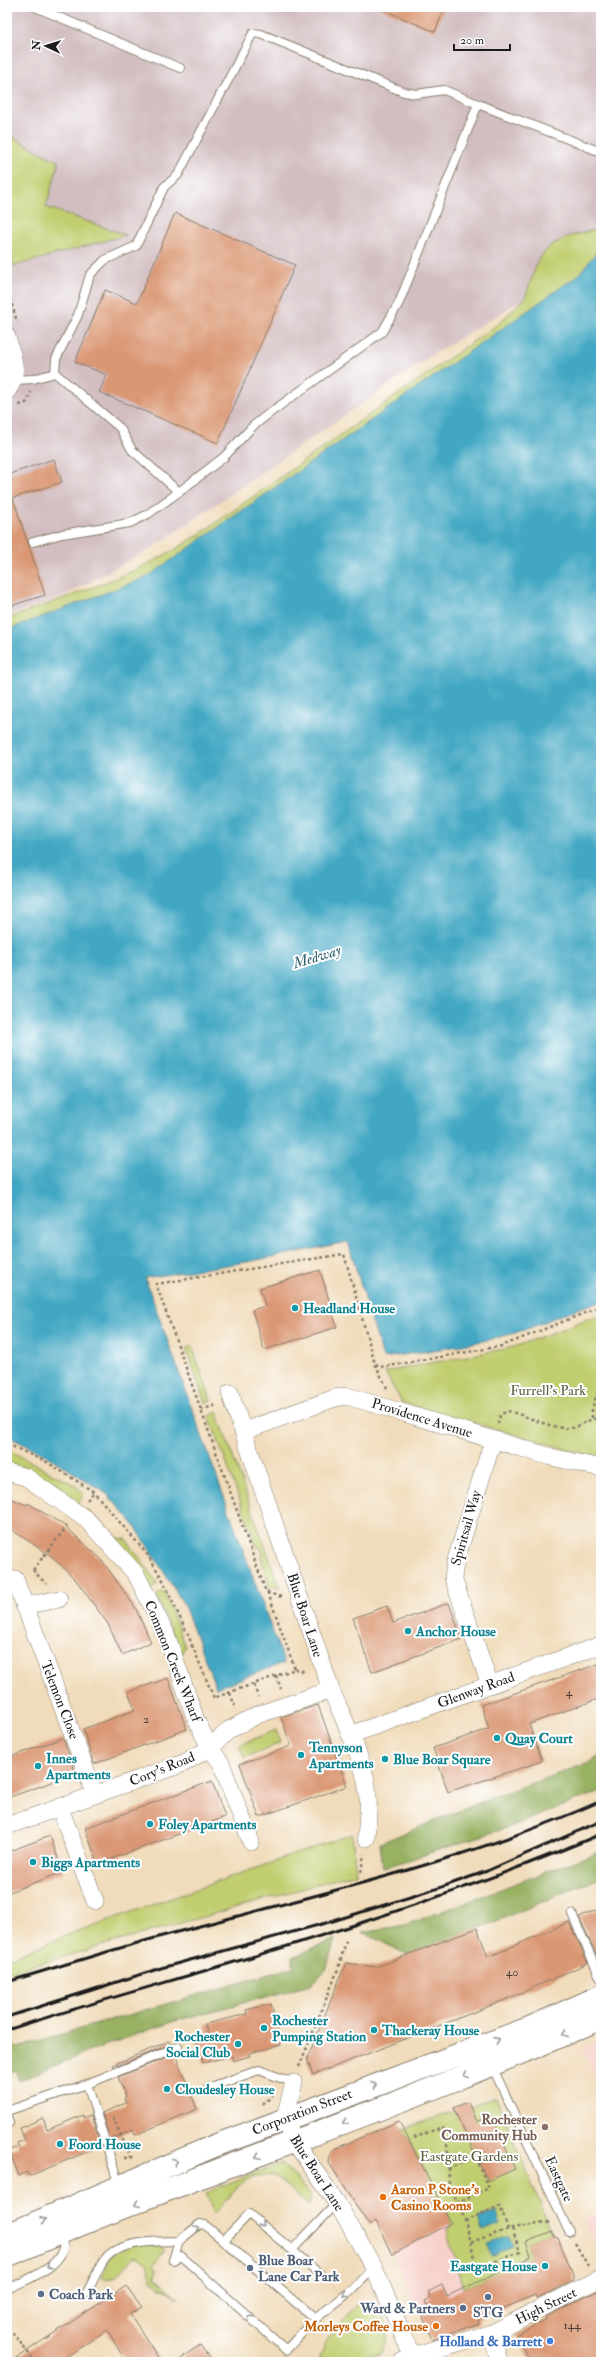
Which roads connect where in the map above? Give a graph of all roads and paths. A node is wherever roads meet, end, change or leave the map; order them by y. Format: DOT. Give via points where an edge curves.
graph roads {
  1 [pos="34,7"];
  2 [pos="180,68"];
  3 [pos="478,104"];
  4 [pos="601,152"];
  5 [pos="7,337"];
  6 [pos="55,373"];
  7 [pos="10,385"];
  8 [pos="179,492"];
  9 [pos="33,542"];
  10 [pos="375,1364"];
  11 [pos="601,1382"];
  12 [pos="230,1393"];
  13 [pos="596,1398"];
  14 [pos="601,1398"];
  15 [pos="215,1405"];
  16 [pos="201,1410"];
  17 [pos="398,1410"];
  18 [pos="592,1418"];
  19 [pos="601,1419"];
  20 [pos="244,1431"];
  21 [pos="493,1440"];
  22 [pos="601,1468"];
  23 [pos="7,1472"];
  24 [pos="94,1492"];
  25 [pos="88,1500"];
  26 [pos="77,1513"];
  27 [pos="33,1570"];
  28 [pos="15,1579"];
  29 [pos="268,1593"];
  30 [pos="55,1594"];
  31 [pos="24,1606"];
  32 [pos="192,1644"];
  33 [pos="601,1645"];
  34 [pos="296,1669"];
  35 [pos="307,1672"];
  36 [pos="254,1685"];
  37 [pos="490,1685"];
  38 [pos="331,1690"];
  39 [pos="230,1693"];
  40 [pos="260,1703"];
  41 [pos="237,1712"];
  42 [pos="350,1735"];
  43 [pos="210,1748"];
  44 [pos="95,1795"];
  45 [pos="60,1808"];
  46 [pos="7,1826"];
  47 [pos="366,1838"];
  48 [pos="251,1842"];
  49 [pos="94,1901"];
  50 [pos="572,1914"];
  51 [pos="347,1938"];
  52 [pos="601,1979"];
  53 [pos="601,1996"];
  54 [pos="601,2018"];
  55 [pos="178,2047"];
  56 [pos="491,2065"];
  57 [pos="294,2083"];
  58 [pos="87,2084"];
  59 [pos="208,2088"];
  60 [pos="7,2111"];
  61 [pos="7,2116"];
  62 [pos="113,2116"];
  63 [pos="285,2117"];
  64 [pos="7,2124"];
  65 [pos="414,2138"];
  66 [pos="294,2141"];
  67 [pos="130,2157"];
  68 [pos="448,2168"];
  69 [pos="120,2186"];
  70 [pos="458,2202"];
  71 [pos="338,2203"];
  72 [pos="562,2218"];
  73 [pos="465,2220"];
  74 [pos="512,2228"];
  75 [pos="508,2229"];
  76 [pos="569,2232"];
  77 [pos="61,2234"];
  78 [pos="7,2235"];
  79 [pos="224,2240"];
  80 [pos="179,2241"];
  81 [pos="471,2242"];
  82 [pos="292,2250"];
  83 [pos="7,2256"];
  84 [pos="374,2268"];
  85 [pos="322,2276"];
  86 [pos="599,2282"];
  87 [pos="7,2290"];
  88 [pos="87,2292"];
  89 [pos="315,2319"];
  90 [pos="7,2331"];
  91 [pos="492,2332"];
  92 [pos="406,2359"];
  93 [pos="35,2362"];
  94 [pos="499,2362"];
  1 -- 2 [label="lane"];
  3 -- 4 [label="lane"];
  3 -- 6 [label="lane" via="444,90 416,94 404,92 253,33 178,176 165,186 136,246 103,261 90,275 78,315 56,359"];
  3 -- 8 [label="lane" via="399,303 384,330 267,416 224,457"];
  5 -- 7 [label="street" via="16,368"];
  6 -- 7 [label="lane"];
  6 -- 8 [label="lane" via="120,428 132,450"];
  8 -- 9 [label="lane" via="148,514 130,523 62,534"];
  10 -- 17 [label="path"];
  11 -- 13 [label="path"];
  12 -- 20 [label="street, Blue Boar Lane"];
  13 -- 14 [label="path"];
  13 -- 18 [label="path"];
  15 -- 16 [label="path"];
  17 -- 20 [label="street, Providence Avenue" via="344,1396"];
  17 -- 21 [label="street, Providence Avenue"];
  18 -- 19 [label="path"];
  18 -- 21 [label="path" via="581,1426 568,1428 505,1411 500,1415"];
  20 -- 38 [label="street, Blue Boar Lane"];
  21 -- 22 [label="street, Providence Avenue" via="572,1463"];
  21 -- 37 [label="street, Spiritsail Way" via="453,1578"];
  23 -- 26 [label="street, Common Creek Wharf" via="26,1477"];
  24 -- 25 [label="path"];
  26 -- 27 [label="path"];
  26 -- 43 [label="street, Common Creek Wharf" via="87,1520 136,1574 166,1634 196,1720"];
  27 -- 28 [label="path"];
  27 -- 30 [label="path"];
  28 -- 31 [label="street, Telemon Close"];
  29 -- 34 [label="path"];
  30 -- 31 [label="street"];
  31 -- 44 [label="street, Telemon Close"];
  32 -- 39 [label="path" via="213,1698"];
  33 -- 37 [label="street, Glenway Road"];
  34 -- 35 [label="path"];
  34 -- 36 [label="path"];
  36 -- 39 [label="path"];
  36 -- 40 [label="path"];
  37 -- 42 [label="street, Glenway Road"];
  38 -- 42 [label="street, Blue Boar Lane"];
  38 -- 43 [label="street, Cory's Road" via="257,1715 229,1730"];
  39 -- 41 [label="path"];
  42 -- 47 [label="street, Blue Boar Lane" via="368,1793"];
  43 -- 44 [label="street, Cory's Road" via="184,1763"];
  43 -- 48 [label="street, Common Creek Wharf" via="221,1763"];
  44 -- 45 [label="street, Cory's Road"];
  45 -- 46 [label="street, Cory's Road"];
  45 -- 49 [label="street"];
  50 -- 52 [label="lane"];
  51 -- 57 [label="path" via="338,1972 306,2045"];
  63 -- 53 [label="main road, Corporation Street, one-way" via="532,2027"];
  54 -- 56 [label="main road, Corporation Street, one-way"];
  55 -- 58 [label="lane"];
  56 -- 66 [label="main road, Corporation Street, one-way"];
  56 -- 72 [label="lane, Eastgate"];
  57 -- 59 [label="lane" via="259,2070"];
  57 -- 63 [label="street, Blue Boar Lane"];
  58 -- 60 [label="lane"];
  58 -- 69 [label="lane"];
  61 -- 64 [label="lane"];
  62 -- 67 [label="path"];
  63 -- 66 [label="street, Blue Boar Lane"];
  69 -- 63 [label="main road, Corporation Street, one-way"];
  65 -- 68 [label="path" via="442,2127 448,2149"];
  66 -- 71 [label="street, Blue Boar Lane"];
  66 -- 77 [label="main road, Corporation Street, one-way"];
  68 -- 70 [label="path" via="449,2184"];
  68 -- 70 [label="path" via="475,2157 489,2188"];
  78 -- 69 [label="main road, Corporation Street, one-way"];
  70 -- 73 [label="path"];
  71 -- 82 [label="lane"];
  71 -- 84 [label="street, Blue Boar Lane"];
  72 -- 74 [label="path" via="548,2223"];
  72 -- 76 [label="lane, Eastgate"];
  73 -- 75 [label="path" via="500,2206"];
  73 -- 81 [label="path"];
  74 -- 75 [label="path"];
  74 -- 81 [label="path" via="520,2252 476,2269"];
  75 -- 81 [label="path"];
  76 -- 86 [label="path"];
  77 -- 83 [label="main road, Corporation Street"];
  77 -- 87 [label="lane, one-way" via="64,2246 58,2260"];
  80 -- 79 [label="lane, one-way" via="202,2224"];
  79 -- 82 [label="lane, one-way" via="249,2214"];
  79 -- 89 [label="lane"];
  80 -- 88 [label="lane" via="155,2241 124,2247 105,2258"];
  89 -- 80 [label="lane, one-way" via="285,2350 181,2256 174,2260"];
  82 -- 85 [label="lane"];
  84 -- 89 [label="lane, one-way" via="352,2290"];
  84 -- 92 [label="street, Blue Boar Lane"];
  86 -- 91 [label="street, High Street"];
  90 -- 93 [label="path" via="13,2333"];
  91 -- 92 [label="street, High Street"];
  91 -- 94 [label="street"];
}
